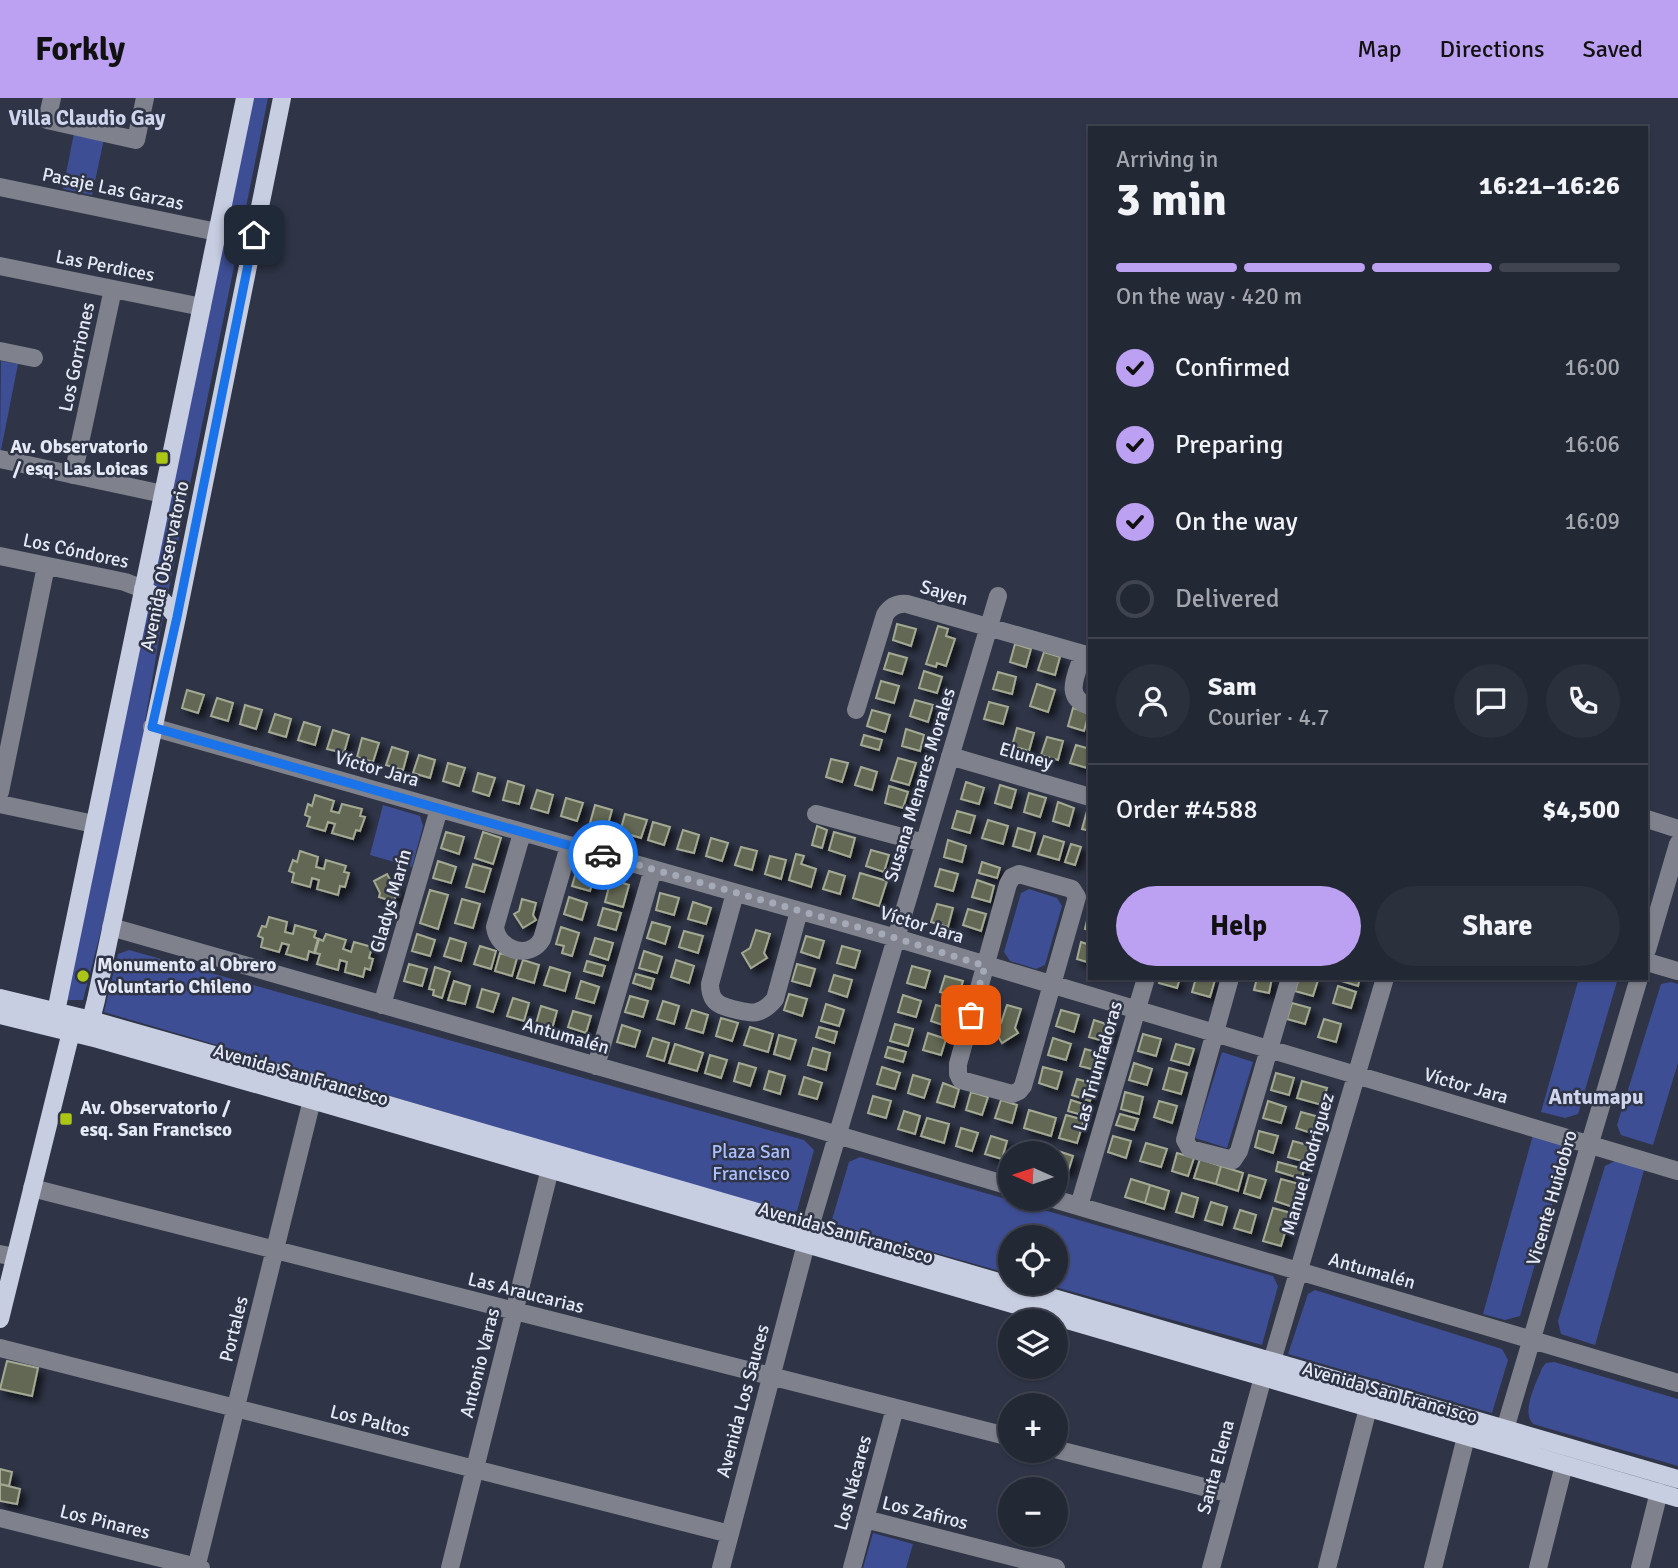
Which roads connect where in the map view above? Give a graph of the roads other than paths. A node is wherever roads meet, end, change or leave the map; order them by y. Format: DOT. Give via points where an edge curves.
graph roads {
  1 [pos="52,98"];
  2 [pos="145,98"];
  3 [pos="245,98"];
  4 [pos="282,98"];
  5 [pos="0,187"];
  6 [pos="217,232"];
  7 [pos="0,267"];
  8 [pos="113,289"];
  9 [pos="202,307"];
  10 [pos="0,351"];
  11 [pos="34,358"];
  12 [pos="0,459"];
  13 [pos="73,475"];
  14 [pos="163,494"];
  15 [pos="0,556"];
  16 [pos="46,565"];
  17 [pos="143,589"];
  18 [pos="998,596"];
  19 [pos="177,617"];
  20 [pos="989,627"];
  21 [pos="1087,655"];
  22 [pos="1088,706"];
  23 [pos="856,710"];
  24 [pos="152,727"];
  25 [pos="950,756"];
  26 [pos="0,792"];
  27 [pos="1088,796"];
  28 [pos="0,804"];
  29 [pos="439,809"];
  30 [pos="816,814"];
  31 [pos="1648,819"];
  32 [pos="94,824"];
  33 [pos="1678,829"];
  34 [pos="522,833"];
  35 [pos="924,843"];
  36 [pos="1678,844"];
  37 [pos="569,846"];
  38 [pos="653,869"];
  39 [pos="735,893"];
  40 [pos="799,911"];
  41 [pos="111,928"];
  42 [pos="896,938"];
  43 [pos="1648,947"];
  44 [pos="1648,962"];
  45 [pos="985,966"];
  46 [pos="1678,971"];
  47 [pos="1145,980"];
  48 [pos="1229,980"];
  49 [pos="1289,980"];
  50 [pos="1384,980"];
  51 [pos="1638,980"];
  52 [pos="1051,985"];
  53 [pos="0,998"];
  54 [pos="382,1005"];
  55 [pos="1137,1010"];
  56 [pos="56,1012"];
  57 [pos="0,1015"];
  58 [pos="91,1020"];
  59 [pos="71,1032"];
  60 [pos="1214,1033"];
  61 [pos="1269,1050"];
  62 [pos="596,1066"];
  63 [pos="1356,1076"];
  64 [pos="312,1100"];
  65 [pos="838,1135"];
  66 [pos="1589,1144"];
  67 [pos="550,1169"];
  68 [pos="1678,1171"];
  69 [pos="998,1182"];
  70 [pos="32,1188"];
  71 [pos="1068,1203"];
  72 [pos="1079,1206"];
  73 [pos="808,1235"];
  74 [pos="275,1250"];
  75 [pos="8,1255"];
  76 [pos="1298,1271"];
  77 [pos="515,1311"];
  78 [pos="0,1319"];
  79 [pos="1532,1340"];
  80 [pos="0,1348"];
  81 [pos="1272,1361"];
  82 [pos="771,1377"];
  83 [pos="1263,1377"];
  84 [pos="1678,1383"];
  85 [pos="236,1408"];
  86 [pos="895,1408"];
  87 [pos="1368,1408"];
  88 [pos="1506,1429"];
  89 [pos="998,1434"];
  90 [pos="1466,1437"];
  91 [pos="1068,1452"];
  92 [pos="1564,1465"];
  93 [pos="475,1469"];
  94 [pos="1678,1479"];
  95 [pos="1659,1492"];
  96 [pos="1231,1494"];
  97 [pos="1678,1498"];
  98 [pos="0,1518"];
  99 [pos="865,1519"];
  100 [pos="730,1534"];
  101 [pos="1010,1562"];
  102 [pos="198,1568"];
  103 [pos="450,1568"];
  104 [pos="721,1568"];
  105 [pos="852,1568"];
  106 [pos="1056,1568"];
  107 [pos="1211,1568"];
  108 [pos="1327,1568"];
  109 [pos="1433,1568"];
  110 [pos="1538,1568"];
  111 [pos="1640,1568"];
  1 -- 2 [label="street" via="47,120 136,140"];
  3 -- 6 [label="main road, Avenida Observatorio"];
  4 -- 19 [label="main road, Avenida Observatorio"];
  5 -- 6 [label="street, Pasaje Las Garzas"];
  6 -- 9 [label="main road, Avenida Observatorio"];
  7 -- 8 [label="street, Las Perdices"];
  8 -- 9 [label="street, Las Perdices"];
  8 -- 13 [label="street, Los Gorriones"];
  9 -- 14 [label="main road, Avenida Observatorio"];
  10 -- 11 [label="street"];
  12 -- 13 [label="street"];
  13 -- 14 [label="street"];
  14 -- 17 [label="main road, Avenida Observatorio"];
  15 -- 16 [label="street, Los Cóndores"];
  16 -- 17 [label="street, Los Cóndores"];
  16 -- 26 [label="street"];
  17 -- 19 [label="main road"];
  17 -- 32 [label="main road, Avenida Observatorio"];
  18 -- 20 [label="street, Susana Menares Morales"];
  19 -- 24 [label="main road, Avenida Observatorio"];
  20 -- 21 [label="street, Sayen"];
  20 -- 23 [label="street, Sayen" via="907,604 895,606 885,615"];
  20 -- 25 [label="street, Susana Menares Morales"];
  21 -- 22 [label="street" via="1073,687 1074,696"];
  24 -- 29 [label="street, Víctor Jara"];
  24 -- 41 [label="main road, Avenida Observatorio"];
  25 -- 27 [label="street, Eluney"];
  25 -- 35 [label="street, Susana Menares Morales"];
  28 -- 32 [label="street"];
  29 -- 34 [label="street, Víctor Jara"];
  29 -- 54 [label="street, Gladys Marín"];
  30 -- 35 [label="street"];
  31 -- 33 [label="street"];
  32 -- 56 [label="main road, Avenida Observatorio"];
  34 -- 37 [label="street, Víctor Jara"];
  34 -- 37 [label="street" via="495,927 500,942 521,951 535,948 542,939"];
  35 -- 42 [label="street, Susana Menares Morales"];
  36 -- 43 [label="street"];
  37 -- 38 [label="street, Víctor Jara"];
  38 -- 39 [label="street, Víctor Jara"];
  38 -- 62 [label="street"];
  39 -- 40 [label="street, Víctor Jara"];
  39 -- 40 [label="street" via="710,984 720,1005 751,1013 770,1005"];
  40 -- 42 [label="street, Víctor Jara"];
  41 -- 54 [label="street, Antumalén"];
  41 -- 58 [label="main road, Avenida Observatorio"];
  42 -- 45 [label="street, Víctor Jara"];
  42 -- 65 [label="street, Susana Menares Morales"];
  44 -- 46 [label="street"];
  45 -- 52 [label="street, Víctor Jara"];
  45 -- 52 [label="street" via="1012,877 1019,874 1072,889 1077,897"];
  45 -- 52 [label="street" via="958,1064 961,1080 1012,1094 1019,1091"];
  47 -- 55 [label="street, Las Triunfadoras"];
  48 -- 60 [label="street"];
  49 -- 61 [label="street"];
  50 -- 63 [label="street, Manuel Rodriguez"];
  51 -- 66 [label="street, Vicente Huidobro"];
  52 -- 55 [label="street, Víctor Jara"];
  53 -- 56 [label="main road, Avenida San Francisco"];
  54 -- 62 [label="street, Antumalén"];
  55 -- 60 [label="street, Víctor Jara"];
  55 -- 72 [label="street, Las Triunfadoras"];
  56 -- 58 [label="main road, Avenida San Francisco"];
  56 -- 59 [label="main road"];
  57 -- 59 [label="main road, Avenida San Francisco"];
  58 -- 59 [label="main road"];
  58 -- 73 [label="main road, Avenida San Francisco"];
  59 -- 64 [label="main road, Avenida San Francisco"];
  59 -- 70 [label="main road"];
  60 -- 61 [label="street, Víctor Jara"];
  60 -- 61 [label="street" via="1185,1140 1190,1149 1233,1160"];
  61 -- 63 [label="street, Víctor Jara"];
  62 -- 65 [label="street, Antumalén"];
  63 -- 66 [label="street, Víctor Jara"];
  63 -- 76 [label="street, Manuel Rodriguez"];
  64 -- 67 [label="main road, Avenida San Francisco"];
  64 -- 74 [label="street, Portales"];
  65 -- 69 [label="street, Antumalén"];
  65 -- 73 [label="street, Susana Menares Morales"];
  66 -- 68 [label="street, Víctor Jara"];
  66 -- 79 [label="street, Vicente Huidobro"];
  67 -- 73 [label="main road, Avenida San Francisco"];
  67 -- 77 [label="street, Antonio Varas"];
  70 -- 74 [label="street, Las Araucarias"];
  70 -- 75 [label="main road"];
  71 -- 72 [label="street, Antumalén"];
  72 -- 76 [label="street, Antumalén"];
  73 -- 81 [label="main road, Avenida San Francisco"];
  73 -- 82 [label="street, Avenida Los Sauces"];
  73 -- 83 [label="main road, Avenida San Francisco"];
  74 -- 77 [label="street, Las Araucarias"];
  74 -- 85 [label="street, Portales"];
  75 -- 78 [label="main road"];
  76 -- 79 [label="street, Antumalén"];
  76 -- 81 [label="street, Manuel Rodriguez"];
  77 -- 82 [label="street, Las Araucarias"];
  77 -- 93 [label="street, Antonio Varas"];
  79 -- 84 [label="street, Antumalén"];
  79 -- 88 [label="street, Vicente Huidobro"];
  80 -- 85 [label="street, Los Paltos"];
  81 -- 88 [label="main road, Avenida San Francisco"];
  82 -- 86 [label="street, Las Araucarias"];
  82 -- 100 [label="street, Avenida Los Sauces"];
  83 -- 87 [label="main road, Avenida San Francisco"];
  83 -- 96 [label="street, Santa Elena"];
  85 -- 93 [label="street, Los Paltos"];
  85 -- 102 [label="street, Portales"];
  86 -- 89 [label="street, Las Araucarias"];
  86 -- 99 [label="street, Los Nácares"];
  87 -- 90 [label="main road, Avenida San Francisco"];
  87 -- 108 [label="street"];
  88 -- 94 [label="main road, Avenida San Francisco"];
  90 -- 92 [label="main road, Avenida San Francisco"];
  90 -- 109 [label="street"];
  91 -- 96 [label="street"];
  92 -- 95 [label="main road, Avenida San Francisco"];
  92 -- 110 [label="street"];
  93 -- 100 [label="street, Los Paltos"];
  93 -- 103 [label="street, Antonio Varas"];
  95 -- 97 [label="main road, Avenida San Francisco"];
  95 -- 111 [label="street"];
  96 -- 107 [label="street, Santa Elena"];
  98 -- 102 [label="street, Los Pinares"];
  99 -- 101 [label="street, Los Zafiros"];
  99 -- 105 [label="street, Los Nácares"];
  100 -- 104 [label="street, Avenida Los Sauces"];
  101 -- 106 [label="street, Los Zafiros"];
}
